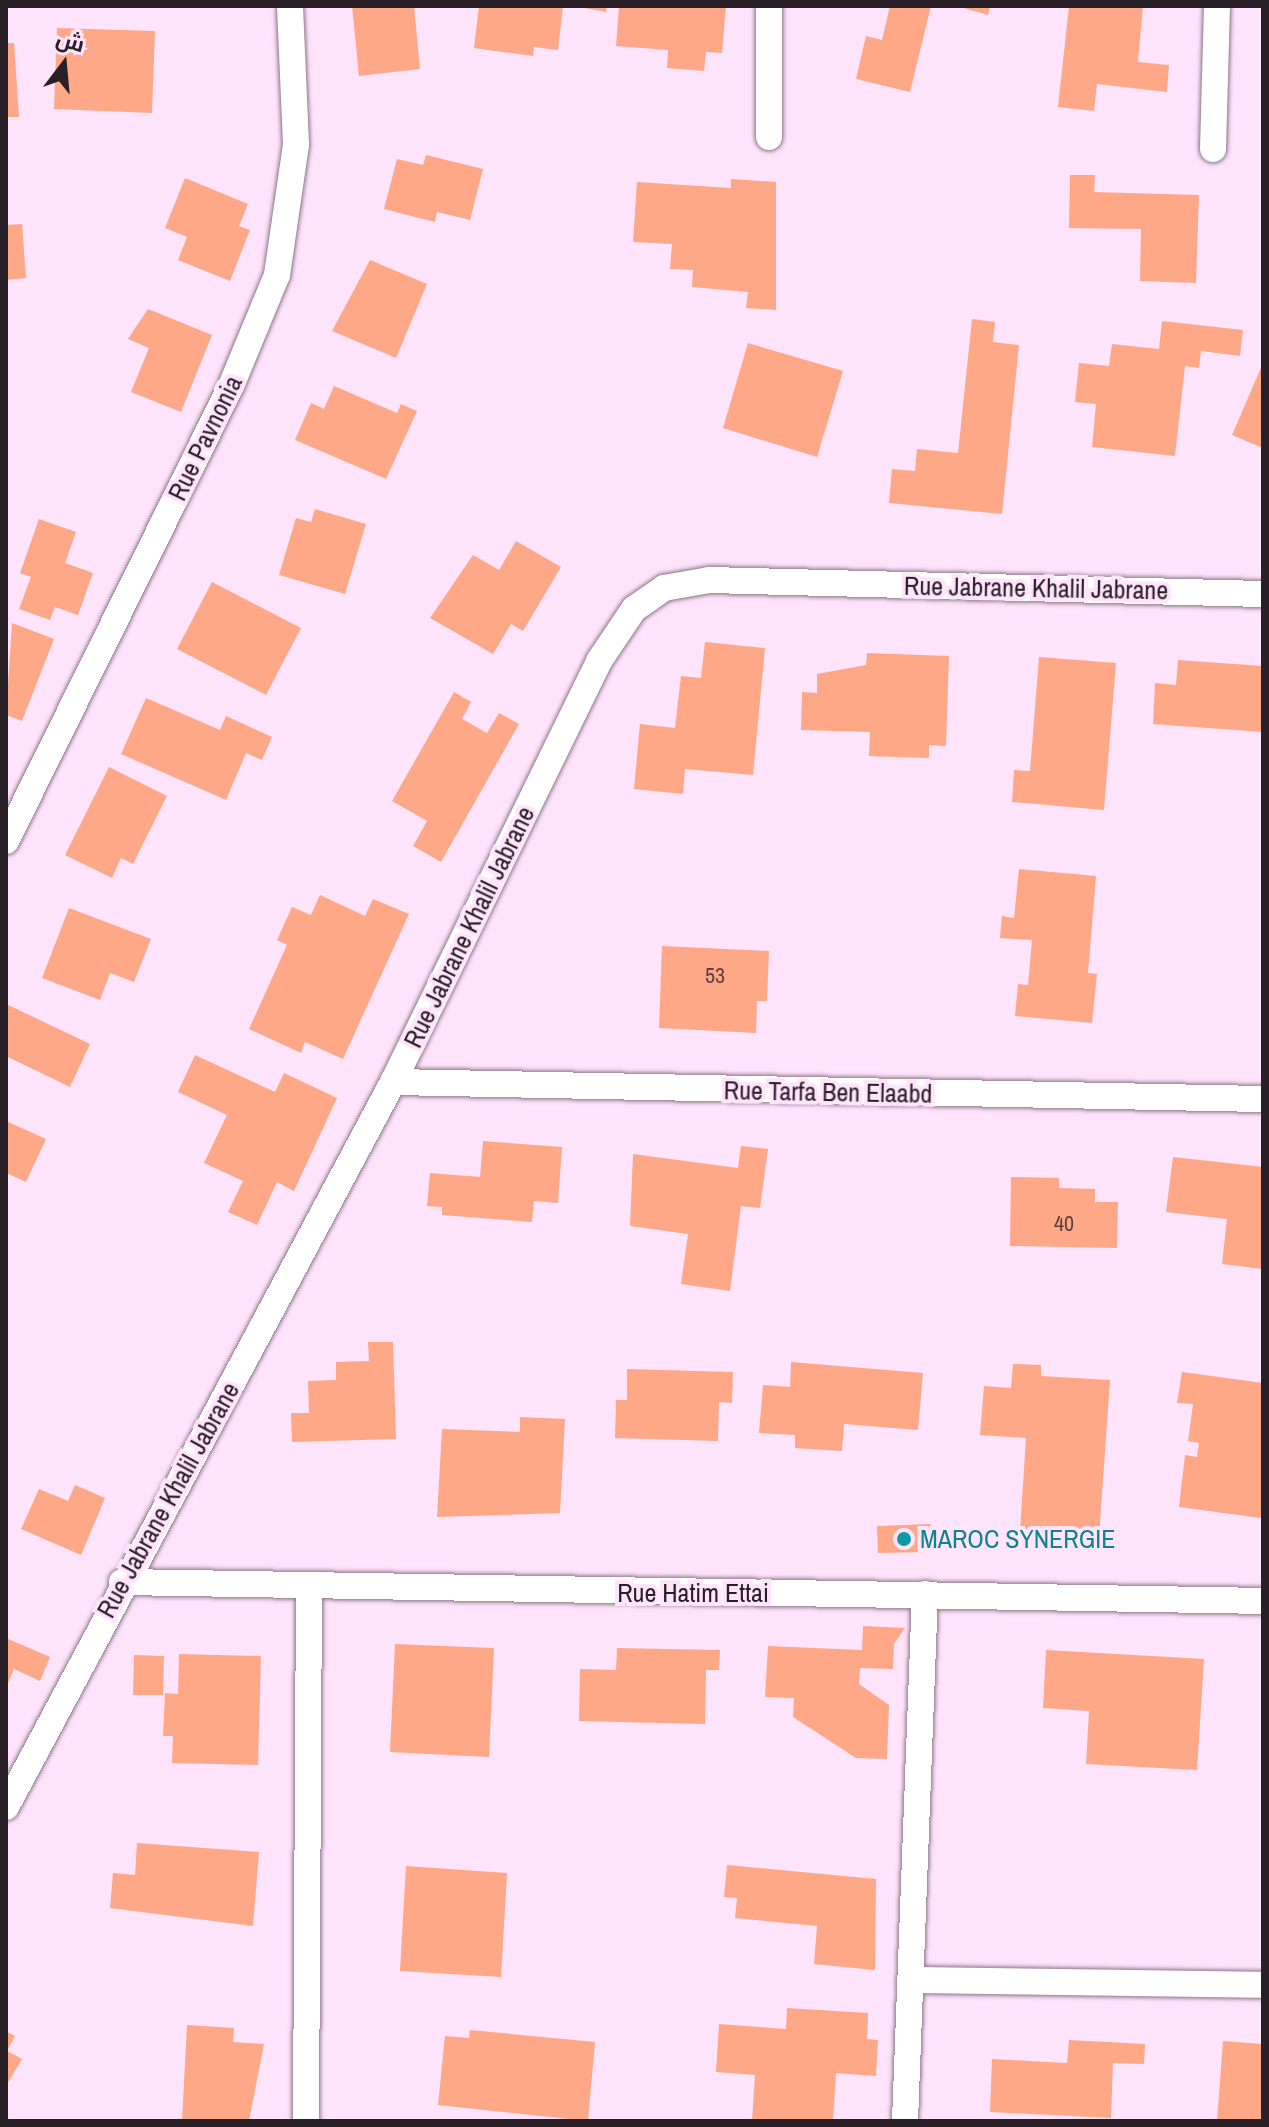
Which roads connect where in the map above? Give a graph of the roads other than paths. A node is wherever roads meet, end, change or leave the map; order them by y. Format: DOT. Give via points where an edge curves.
graph roads {
  1 [pos="290,6"];
  2 [pos="769,6"];
  3 [pos="1217,6"];
  4 [pos="769,137"];
  5 [pos="1213,149"];
  6 [pos="1263,594"];
  7 [pos="6,841"];
  8 [pos="393,1082"];
  9 [pos="1263,1099"];
  10 [pos="122,1582"];
  11 [pos="309,1590"];
  12 [pos="925,1594"];
  13 [pos="1263,1601"];
  14 [pos="6,1807"];
  15 [pos="912,1980"];
  16 [pos="1263,1985"];
  17 [pos="306,2121"];
  18 [pos="905,2121"];
  1 -- 7 [label="street, Rue Pavnonia" via="296,144 277,275 231,386"];
  2 -- 4 [label="street"];
  3 -- 5 [label="street"];
  6 -- 8 [label="street, Rue Jabrane Khalil Jabrane" via="709,580 650,594 599,661"];
  8 -- 9 [label="street, Rue Tarfa Ben Elaabd"];
  8 -- 10 [label="street, Rue Jabrane Khalil Jabrane"];
  10 -- 11 [label="street, Rue Hatim Ettai"];
  10 -- 14 [label="street, Rue Jabrane Khalil Jabrane"];
  11 -- 12 [label="street, Rue Hatim Ettai"];
  11 -- 17 [label="street"];
  12 -- 13 [label="street, Rue Hatim Ettai"];
  12 -- 15 [label="street"];
  15 -- 16 [label="street"];
  15 -- 18 [label="street"];
}
